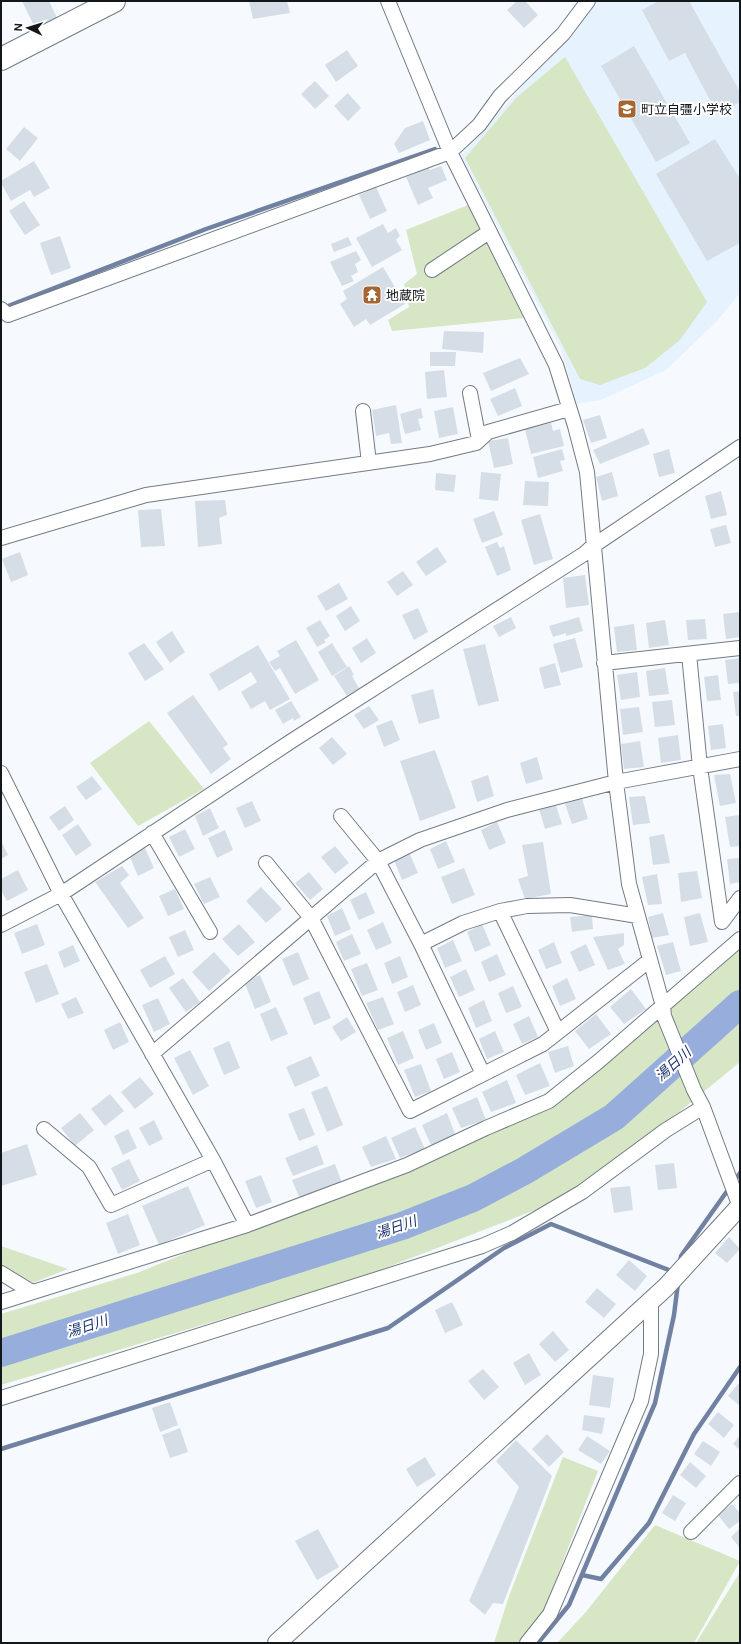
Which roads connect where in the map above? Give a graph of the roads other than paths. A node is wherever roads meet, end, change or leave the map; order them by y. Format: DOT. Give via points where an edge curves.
graph roads {
  1 [pos="114,1"];
  2 [pos="388,1"];
  3 [pos="588,1"];
  4 [pos="1,59"];
  5 [pos="450,152"];
  6 [pos="489,232"];
  7 [pos="432,270"];
  8 [pos="4,312"];
  9 [pos="470,393"];
  10 [pos="569,409"];
  11 [pos="363,411"];
  12 [pos="479,440"];
  13 [pos="740,447"];
  14 [pos="369,463"];
  15 [pos="1,538"];
  16 [pos="593,546"];
  17 [pos="740,648"];
  18 [pos="689,654"];
  19 [pos="604,663"];
  20 [pos="740,759"];
  21 [pos="700,767"];
  22 [pos="1,773"];
  23 [pos="616,782"];
  24 [pos="341,816"];
  25 [pos="152,833"];
  26 [pos="378,861"];
  27 [pos="266,863"];
  28 [pos="61,894"];
  29 [pos="740,898"];
  30 [pos="500,911"];
  31 [pos="638,916"];
  32 [pos="311,918"];
  33 [pos="1,925"];
  34 [pos="210,932"];
  35 [pos="740,939"];
  36 [pos="421,944"];
  37 [pos="650,960"];
  38 [pos="664,1011"];
  39 [pos="558,1032"];
  40 [pos="152,1054"];
  41 [pos="483,1074"];
  42 [pos="703,1107"];
  43 [pos="44,1128"];
  44 [pos="213,1160"];
  45 [pos="739,1204"];
  46 [pos="247,1225"];
  47 [pos="1,1272"];
  48 [pos="32,1292"];
  49 [pos="651,1301"];
  50 [pos="1,1302"];
  51 [pos="1,1398"];
  52 [pos="740,1483"];
  53 [pos="691,1532"];
  54 [pos="277,1643"];
  55 [pos="527,1643"];
  1 -- 4 [label="main road"];
  2 -- 5 [label="street"];
  3 -- 5 [label="street" via="563,34 500,96 479,125"];
  5 -- 6 [label="street"];
  5 -- 8 [label="street"];
  6 -- 7 [label="street"];
  6 -- 10 [label="street" via="556,365"];
  9 -- 12 [label="street"];
  10 -- 12 [label="street" via="488,432"];
  10 -- 16 [label="street" via="587,472"];
  11 -- 14 [label="street"];
  12 -- 14 [label="street" via="476,443 430,454"];
  13 -- 16 [label="street"];
  14 -- 15 [label="street" via="146,495"];
  16 -- 19 [label="street"];
  16 -- 25 [label="street"];
  17 -- 18 [label="street"];
  18 -- 19 [label="street"];
  18 -- 21 [label="street"];
  19 -- 23 [label="street"];
  20 -- 21 [label="street"];
  21 -- 23 [label="street"];
  21 -- 29 [label="street" via="722,922"];
  22 -- 28 [label="street"];
  23 -- 26 [label="street" via="507,810 420,840"];
  23 -- 31 [label="street" via="629,884"];
  24 -- 26 [label="street"];
  25 -- 28 [label="street"];
  25 -- 34 [label="street"];
  26 -- 32 [label="street"];
  26 -- 36 [label="street"];
  27 -- 32 [label="street"];
  28 -- 33 [label="street"];
  28 -- 40 [label="street"];
  30 -- 31 [label="street" via="527,906 570,905"];
  30 -- 36 [label="street" via="463,923"];
  30 -- 39 [label="street"];
  31 -- 37 [label="street"];
  32 -- 40 [label="street"];
  32 -- 41 [label="street" via="410,1110"];
  35 -- 38 [label="street"];
  36 -- 41 [label="street"];
  37 -- 38 [label="street"];
  37 -- 39 [label="street"];
  38 -- 42 [label="street"];
  38 -- 46 [label="street" via="549,1101 407,1165"];
  39 -- 41 [label="street" via="543,1044"];
  40 -- 44 [label="street"];
  42 -- 45 [label="street"];
  42 -- 51 [label="street" via="666,1130 582,1192 512,1233 482,1246"];
  43 -- 44 [label="street" via="88,1167 111,1205"];
  44 -- 46 [label="street"];
  45 -- 49 [label="street"];
  46 -- 48 [label="street"];
  47 -- 48 [label="street"];
  48 -- 50 [label="street"];
  49 -- 54 [label="street"];
  49 -- 55 [label="street" via="651,1354 641,1401 550,1614"];
  52 -- 53 [label="street"];
}
